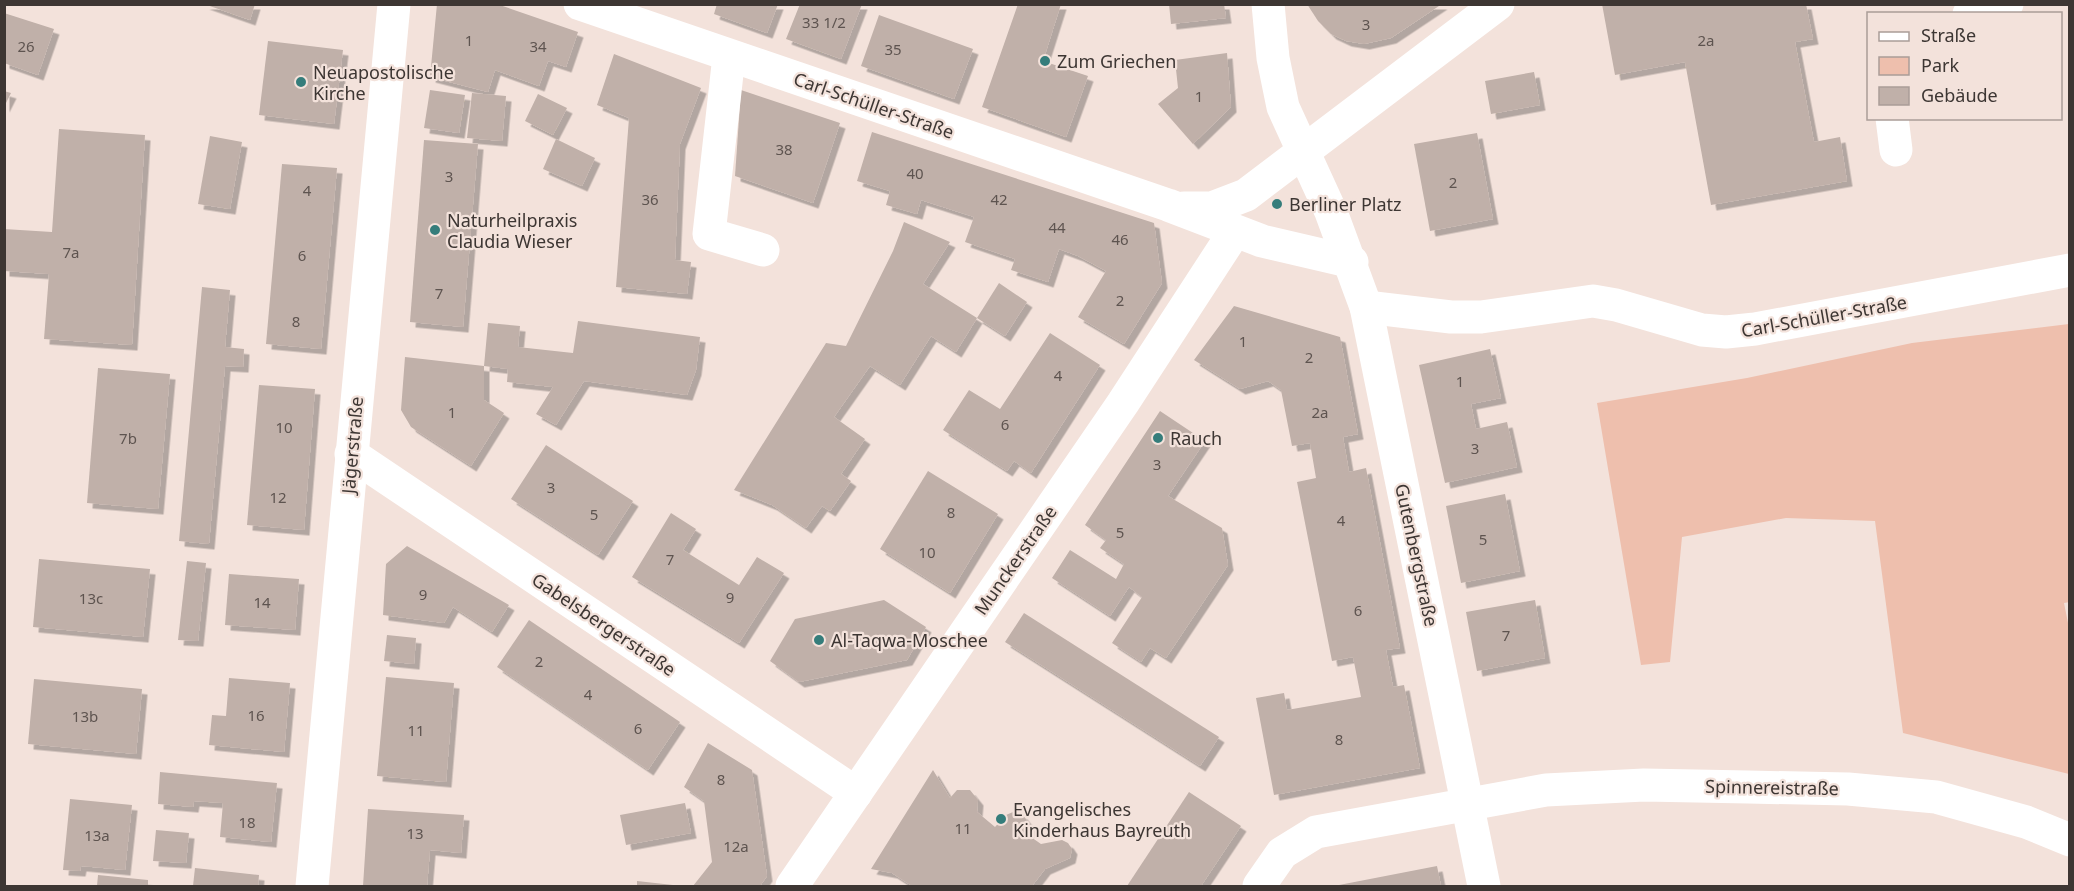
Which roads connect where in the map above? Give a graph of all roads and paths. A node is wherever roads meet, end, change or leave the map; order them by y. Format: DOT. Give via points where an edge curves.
graph roads {
  1 [pos="394,4"];
  2 [pos="580,4"];
  3 [pos="1268,4"];
  4 [pos="1498,4"];
  5 [pos="2007,4"];
  6 [pos="1977,12"];
  7 [pos="729,56"];
  8 [pos="1892,120"];
  9 [pos="1896,150"];
  10 [pos="1302,152"];
  11 [pos="1167,205"];
  12 [pos="1235,231"];
  13 [pos="763,250"];
  14 [pos="1352,262"];
  15 [pos="2070,270"];
  16 [pos="1366,307"];
  17 [pos="351,454"];
  18 [pos="856,793"];
  19 [pos="1469,802"];
  20 [pos="2070,840"];
  21 [pos="312,886"];
  22 [pos="792,886"];
  23 [pos="1259,886"];
  24 [pos="1484,886"];
  1 -- 17 [label="street, Jägerstraße"];
  2 -- 7 [label="street, Carl-Schüller-Straße"];
  3 -- 10 [label="street" via="1277,85"];
  4 -- 10 [label="street"];
  5 -- 6 [label="street"];
  7 -- 11 [label="street, Carl-Schüller-Straße"];
  7 -- 13 [label="street" via="709,234"];
  8 -- 9 [label="street"];
  10 -- 11 [label="street" via="1231,203 1192,209"];
  10 -- 14 [label="street"];
  11 -- 12 [label="street"];
  12 -- 14 [label="street" via="1285,248"];
  12 -- 18 [label="street, Munckerstraße" via="1123,404"];
  14 -- 16 [label="street"];
  15 -- 16 [label="street, Carl-Schüller-Straße" via="1755,330 1726,332 1702,330 1593,301 1480,317"];
  16 -- 19 [label="street, Gutenbergstraße"];
  17 -- 18 [label="street, Gabelsbergerstraße"];
  17 -- 21 [label="street, Jägerstraße"];
  18 -- 22 [label="street, Munckerstraße"];
  19 -- 20 [label="street, Spinnereistraße" via="1546,790 1644,785 1848,789 1936,797 2026,822"];
  19 -- 23 [label="street" via="1316,832 1282,853"];
  19 -- 24 [label="street, Gutenbergstraße"];
}
